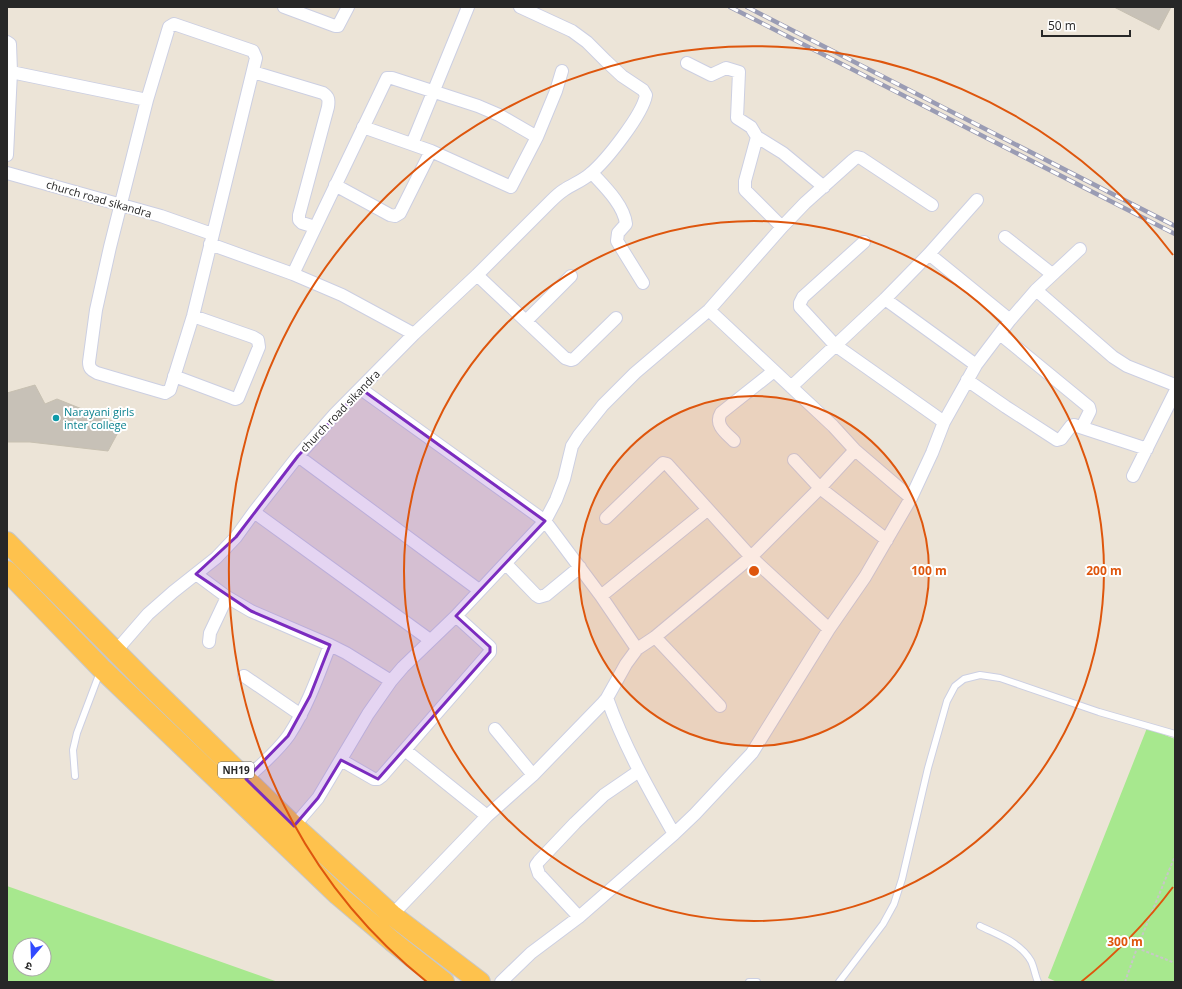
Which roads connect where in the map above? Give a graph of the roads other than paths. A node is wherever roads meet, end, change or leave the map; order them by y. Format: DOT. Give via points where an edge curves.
graph roads {
  1 [pos="284,7"];
  2 [pos="348,7"];
  3 [pos="468,7"];
  4 [pos="520,7"];
  5 [pos="7,42"];
  6 [pos="687,63"];
  7 [pos="562,71"];
  8 [pos="9,72"];
  9 [pos="252,72"];
  10 [pos="435,92"];
  11 [pos="147,100"];
  12 [pos="362,127"];
  13 [pos="537,137"];
  14 [pos="757,137"];
  15 [pos="412,144"];
  16 [pos="431,150"];
  17 [pos="7,155"];
  18 [pos="7,173"];
  19 [pos="592,173"];
  20 [pos="335,185"];
  21 [pos="824,187"];
  22 [pos="977,200"];
  23 [pos="121,205"];
  24 [pos="932,205"];
  25 [pos="315,227"];
  26 [pos="782,227"];
  27 [pos="1005,237"];
  28 [pos="211,239"];
  29 [pos="864,242"];
  30 [pos="1080,249"];
  31 [pos="930,254"];
  32 [pos="293,274"];
  33 [pos="1052,274"];
  34 [pos="477,275"];
  35 [pos="571,276"];
  36 [pos="643,283"];
  37 [pos="1036,290"];
  38 [pos="885,299"];
  39 [pos="708,310"];
  40 [pos="192,316"];
  41 [pos="616,318"];
  42 [pos="1010,320"];
  43 [pos="526,321"];
  44 [pos="414,334"];
  45 [pos="1000,334"];
  46 [pos="835,345"];
  47 [pos="976,365"];
  48 [pos="774,371"];
  49 [pos="174,376"];
  50 [pos="967,380"];
  51 [pos="1175,385"];
  52 [pos="790,387"];
  53 [pos="361,389"];
  54 [pos="1175,392"];
  55 [pos="944,422"];
  56 [pos="1082,427"];
  57 [pos="734,441"];
  58 [pos="1147,449"];
  59 [pos="855,450"];
  60 [pos="298,456"];
  61 [pos="794,460"];
  62 [pos="1133,476"];
  63 [pos="820,488"];
  64 [pos="912,498"];
  65 [pos="707,510"];
  66 [pos="254,512"];
  67 [pos="606,518"];
  68 [pos="545,521"];
  69 [pos="887,540"];
  70 [pos="7,542"];
  71 [pos="751,557"];
  72 [pos="506,564"];
  73 [pos="580,567"];
  74 [pos="7,572"];
  75 [pos="196,574"];
  76 [pos="479,590"];
  77 [pos="601,596"];
  78 [pos="227,597"];
  79 [pos="456,616"];
  80 [pos="829,629"];
  81 [pos="655,637"];
  82 [pos="430,640"];
  83 [pos="209,642"];
  84 [pos="330,645"];
  85 [pos="637,649"];
  86 [pos="116,652"];
  87 [pos="101,668"];
  88 [pos="244,676"];
  89 [pos="391,681"];
  90 [pos="607,698"];
  91 [pos="720,706"];
  92 [pos="301,715"];
  93 [pos="495,729"];
  94 [pos="1175,734"];
  95 [pos="405,750"];
  96 [pos="341,760"];
  97 [pos="639,772"];
  98 [pos="533,775"];
  99 [pos="75,776"];
  100 [pos="246,779"];
  101 [pos="487,816"];
  102 [pos="294,826"];
  103 [pos="674,834"];
  104 [pos="392,915"];
  105 [pos="579,917"];
  106 [pos="980,926"];
  107 [pos="444,982"];
  108 [pos="480,982"];
  109 [pos="501,982"];
  110 [pos="749,982"];
  111 [pos="757,982"];
  112 [pos="839,982"];
  113 [pos="1038,982"];
  1 -- 2 [label="street" via="338,26"];
  3 -- 10 [label="street"];
  4 -- 19 [label="street" via="572,31 646,95 636,118"];
  5 -- 8 [label="street" via="10,44"];
  6 -- 14 [label="street" via="711,75 726,68 739,72 737,118 751,127"];
  7 -- 13 [label="street"];
  8 -- 11 [label="street"];
  8 -- 17 [label="street"];
  9 -- 11 [label="street" via="256,58 253,51 174,24 169,27"];
  9 -- 25 [label="street" via="328,96 328,107 299,215 302,223"];
  9 -- 28 [label="street"];
  10 -- 12 [label="street" via="387,78"];
  10 -- 13 [label="street" via="499,114"];
  10 -- 15 [label="street"];
  11 -- 23 [label="street"];
  12 -- 15 [label="street"];
  12 -- 20 [label="street"];
  13 -- 16 [label="street" via="510,187"];
  14 -- 21 [label="street" via="783,153"];
  14 -- 26 [label="street" via="744,190"];
  15 -- 16 [label="street"];
  16 -- 20 [label="street" via="400,213 395,216"];
  18 -- 23 [label="street, church road sikandra"];
  19 -- 34 [label="street" via="550,202"];
  19 -- 36 [label="street" via="609,191 622,211 626,224 618,233 617,241"];
  20 -- 25 [label="street"];
  21 -- 24 [label="street" via="857,157"];
  21 -- 26 [label="street"];
  22 -- 31 [label="street"];
  23 -- 28 [label="street, church road sikandra" via="161,216"];
  23 -- 49 [label="street" via="96,310 89,366 97,373 165,393 170,390"];
  25 -- 32 [label="street"];
  26 -- 39 [label="street"];
  27 -- 33 [label="street"];
  28 -- 32 [label="street, church road sikandra"];
  28 -- 40 [label="street"];
  29 -- 46 [label="street" via="800,300 800,307"];
  30 -- 33 [label="street"];
  31 -- 38 [label="street"];
  31 -- 42 [label="street"];
  32 -- 44 [label="street, church road sikandra" via="342,295"];
  33 -- 37 [label="street"];
  34 -- 43 [label="street"];
  34 -- 44 [label="street"];
  35 -- 43 [label="street"];
  37 -- 42 [label="street"];
  37 -- 51 [label="street" via="1113,357 1127,366"];
  38 -- 46 [label="street"];
  38 -- 47 [label="street"];
  39 -- 48 [label="street"];
  39 -- 68 [label="street" via="635,373 602,405 578,435 572,446 561,486"];
  40 -- 49 [label="street"];
  40 -- 49 [label="street" via="253,337 258,340 259,347 238,398 230,398"];
  41 -- 43 [label="street" via="571,360 565,358"];
  42 -- 45 [label="street"];
  44 -- 53 [label="street, church road sikandra"];
  45 -- 47 [label="street"];
  45 -- 56 [label="street" via="1090,407"];
  46 -- 52 [label="street"];
  46 -- 55 [label="street"];
  47 -- 50 [label="street"];
  48 -- 52 [label="street"];
  48 -- 57 [label="street" via="718,418 721,428"];
  50 -- 55 [label="street"];
  50 -- 56 [label="street" via="1057,440 1061,439 1073,425"];
  52 -- 59 [label="street"];
  53 -- 60 [label="street, church road sikandra"];
  53 -- 68 [label="street"];
  54 -- 58 [label="street"];
  55 -- 64 [label="street"];
  56 -- 58 [label="street"];
  58 -- 62 [label="street"];
  59 -- 63 [label="street"];
  59 -- 64 [label="street"];
  60 -- 66 [label="street, church road sikandra"];
  60 -- 76 [label="street"];
  61 -- 63 [label="street"];
  63 -- 69 [label="street"];
  63 -- 71 [label="street"];
  64 -- 69 [label="street"];
  65 -- 67 [label="street" via="663,463"];
  65 -- 71 [label="street"];
  65 -- 77 [label="street"];
  66 -- 75 [label="street, church road sikandra" via="236,537"];
  66 -- 82 [label="street"];
  68 -- 72 [label="street"];
  68 -- 73 [label="street"];
  69 -- 80 [label="street"];
  70 -- 86 [label="highway, NH19"];
  71 -- 80 [label="street"];
  71 -- 81 [label="street"];
  72 -- 73 [label="street" via="539,597 546,595"];
  72 -- 76 [label="street"];
  73 -- 77 [label="street"];
  74 -- 87 [label="highway, NH19"];
  75 -- 78 [label="street"];
  75 -- 86 [label="street, church road sikandra" via="148,614"];
  76 -- 79 [label="street"];
  77 -- 85 [label="street"];
  78 -- 83 [label="street" via="210,633"];
  78 -- 84 [label="street" via="251,611"];
  79 -- 82 [label="street"];
  79 -- 95 [label="street" via="490,647 491,651"];
  80 -- 103 [label="street" via="752,753"];
  81 -- 85 [label="street"];
  81 -- 91 [label="street"];
  82 -- 89 [label="street"];
  84 -- 89 [label="street"];
  84 -- 92 [label="street"];
  85 -- 90 [label="street"];
  86 -- 100 [label="highway, NH19"];
  87 -- 99 [label="lane" via="77,733 73,750"];
  87 -- 107 [label="highway, NH19" via="338,895"];
  88 -- 92 [label="street"];
  89 -- 96 [label="street"];
  90 -- 97 [label="street"];
  90 -- 98 [label="street"];
  92 -- 100 [label="street" via="272,755"];
  93 -- 98 [label="street"];
  94 -- 112 [label="lane" via="1099,712 1000,678 980,676 964,679 954,686 947,701 928,768 894,904 883,924"];
  95 -- 96 [label="street" via="378,779"];
  95 -- 101 [label="street"];
  96 -- 102 [label="street" via="318,798"];
  97 -- 103 [label="street"];
  97 -- 105 [label="street" via="604,795 536,865 539,874"];
  98 -- 101 [label="street"];
  100 -- 102 [label="highway, NH19"];
  101 -- 104 [label="street"];
  102 -- 104 [label="highway, NH19"];
  103 -- 105 [label="street"];
  104 -- 108 [label="highway, NH19"];
  105 -- 109 [label="street" via="531,953"];
  106 -- 113 [label="lane" via="1022,949 1031,962"];
  110 -- 111 [label="lane"];
}
